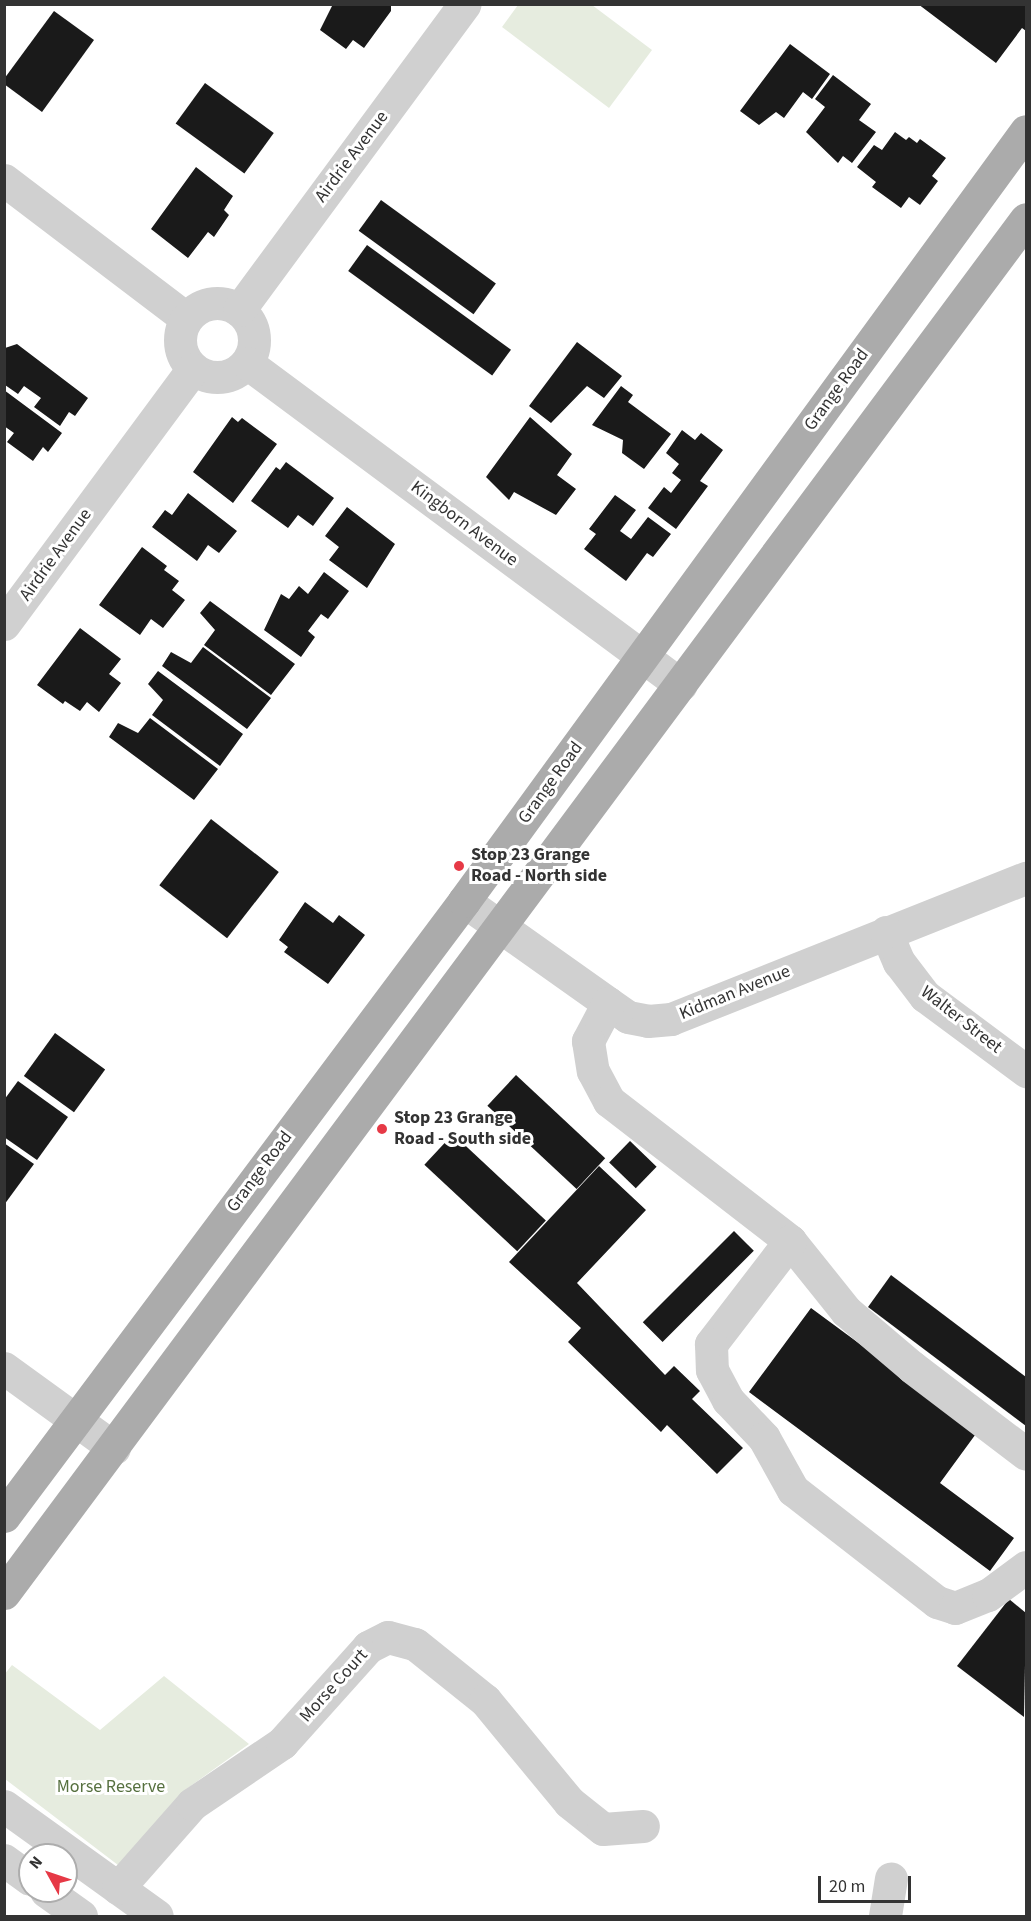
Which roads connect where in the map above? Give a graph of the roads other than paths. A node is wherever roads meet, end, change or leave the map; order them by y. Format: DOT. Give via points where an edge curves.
graph roads {
  1 [pos="465,4"];
  2 [pos="1026,131"];
  3 [pos="4,180"];
  4 [pos="1026,219"];
  5 [pos="239,310"];
  6 [pos="186,318"];
  7 [pos="247,363"];
  8 [pos="192,369"];
  9 [pos="4,624"];
  10 [pos="644,656"];
  11 [pos="681,685"];
  12 [pos="1026,878"];
  13 [pos="464,901"];
  14 [pos="500,927"];
  15 [pos="886,932"];
  16 [pos="608,1004"];
  17 [pos="1026,1071"];
  18 [pos="790,1241"];
  19 [pos="4,1368"];
  20 [pos="74,1420"];
  21 [pos="114,1448"];
  22 [pos="1026,1454"];
  23 [pos="4,1516"];
  24 [pos="1026,1568"];
  25 [pos="4,1593"];
  26 [pos="4,1806"];
  27 [pos="643,1826"];
  28 [pos="4,1860"];
  29 [pos="18,1870"];
  30 [pos="891,1878"];
  31 [pos="118,1888"];
  32 [pos="62,1903"];
  33 [pos="81,1917"];
  34 [pos="157,1917"];
  35 [pos="885,1917"];
  1 -- 5 [label="street, Airdrie Avenue"];
  2 -- 10 [label="main road, Grange Road"];
  3 -- 6 [label="street"];
  4 -- 11 [label="main road"];
  5 -- 6 [label="street" via="213,303"];
  5 -- 7 [label="street" via="254,338"];
  6 -- 8 [label="street" via="179,342"];
  7 -- 8 [label="street" via="219,378"];
  7 -- 10 [label="street, Kingborn Avenue"];
  8 -- 9 [label="street, Airdrie Avenue"];
  10 -- 11 [label="street, Kingborn Avenue"];
  10 -- 13 [label="main road, Grange Road"];
  11 -- 14 [label="main road"];
  12 -- 15 [label="street, Kidman Avenue"];
  13 -- 14 [label="street, Kidman Avenue"];
  13 -- 20 [label="main road, Grange Road"];
  14 -- 16 [label="street, Kidman Avenue"];
  14 -- 21 [label="main road"];
  15 -- 16 [label="street, Kidman Avenue" via="671,1019 628,1017"];
  15 -- 17 [label="street, Walter Street" via="899,962 925,996"];
  16 -- 18 [label="street" via="588,1041 593,1071 609,1101"];
  18 -- 22 [label="street" via="846,1311"];
  18 -- 24 [label="street" via="711,1344 712,1370 728,1400 764,1438 793,1490 937,1602 956,1608 988,1595"];
  19 -- 20 [label="street"];
  20 -- 21 [label="street"];
  20 -- 23 [label="main road, Grange Road"];
  21 -- 25 [label="main road"];
  26 -- 31 [label="street"];
  27 -- 31 [label="street, Morse Court" via="603,1828 569,1802 485,1700 415,1644 388,1637 368,1647 282,1743 192,1804"];
  28 -- 29 [label="street"];
  30 -- 35 [label="street"];
  31 -- 34 [label="street"];
  32 -- 33 [label="street"];
}
